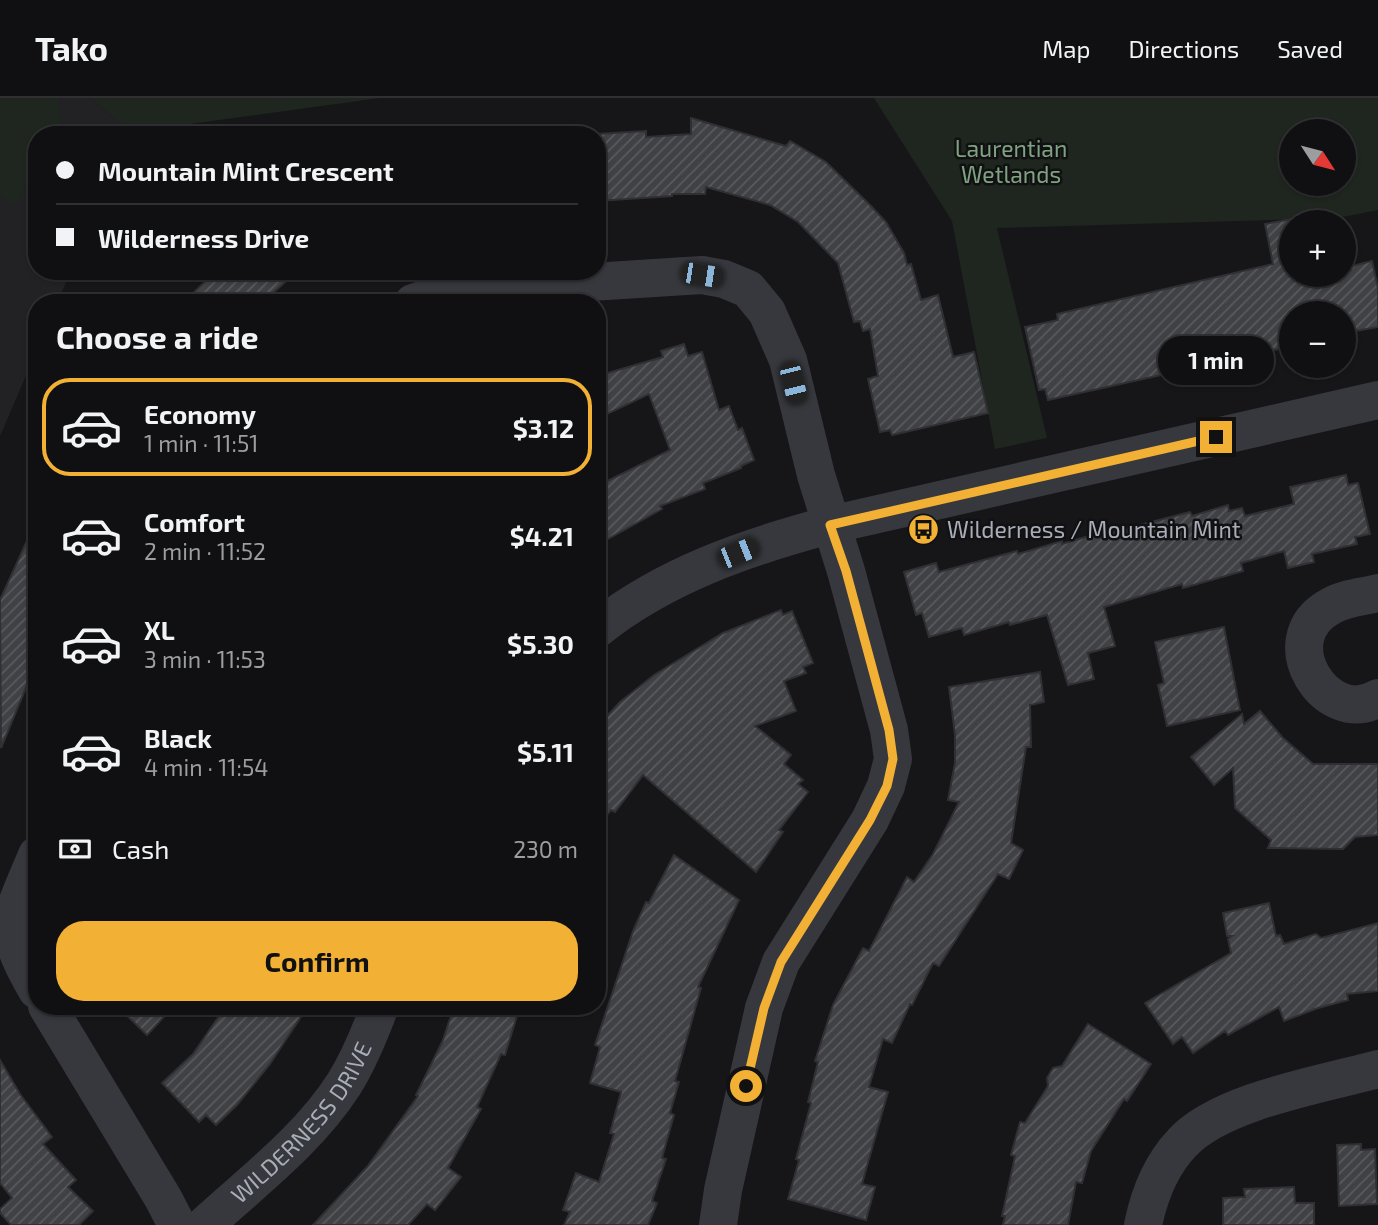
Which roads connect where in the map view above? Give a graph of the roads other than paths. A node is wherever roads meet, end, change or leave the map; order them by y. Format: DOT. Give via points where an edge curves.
graph roads {
  1 [pos="439,294"];
  2 [pos="1378,400"];
  3 [pos="830,525"];
  4 [pos="1378,593"];
  5 [pos="606,622"];
  6 [pos="1378,698"];
  7 [pos="28,877"];
  8 [pos="28,975"];
  9 [pos="52,1015"];
  10 [pos="376,1015"];
  11 [pos="1378,1069"];
  12 [pos="177,1225"];
  13 [pos="205,1225"];
  14 [pos="718,1225"];
  15 [pos="1143,1225"];
  1 -- 3 [label="street" via="702,275 748,289 767,312 788,360"];
  2 -- 3 [label="street"];
  3 -- 5 [label="street" via="764,543 688,573"];
  3 -- 14 [label="street" via="889,730 893,759 887,786 870,820 781,962 764,1008"];
  4 -- 6 [label="street" via="1333,604 1319,614 1306,632 1303,656 1309,673 1331,696 1353,705"];
  7 -- 8 [label="street" via="12,917 11,933"];
  9 -- 12 [label="street"];
  10 -- 13 [label="street, WILDERNESS DRIVE" via="362,1052 336,1094 299,1140"];
  11 -- 15 [label="street" via="1253,1102 1218,1117 1182,1142 1149,1199"];
}
